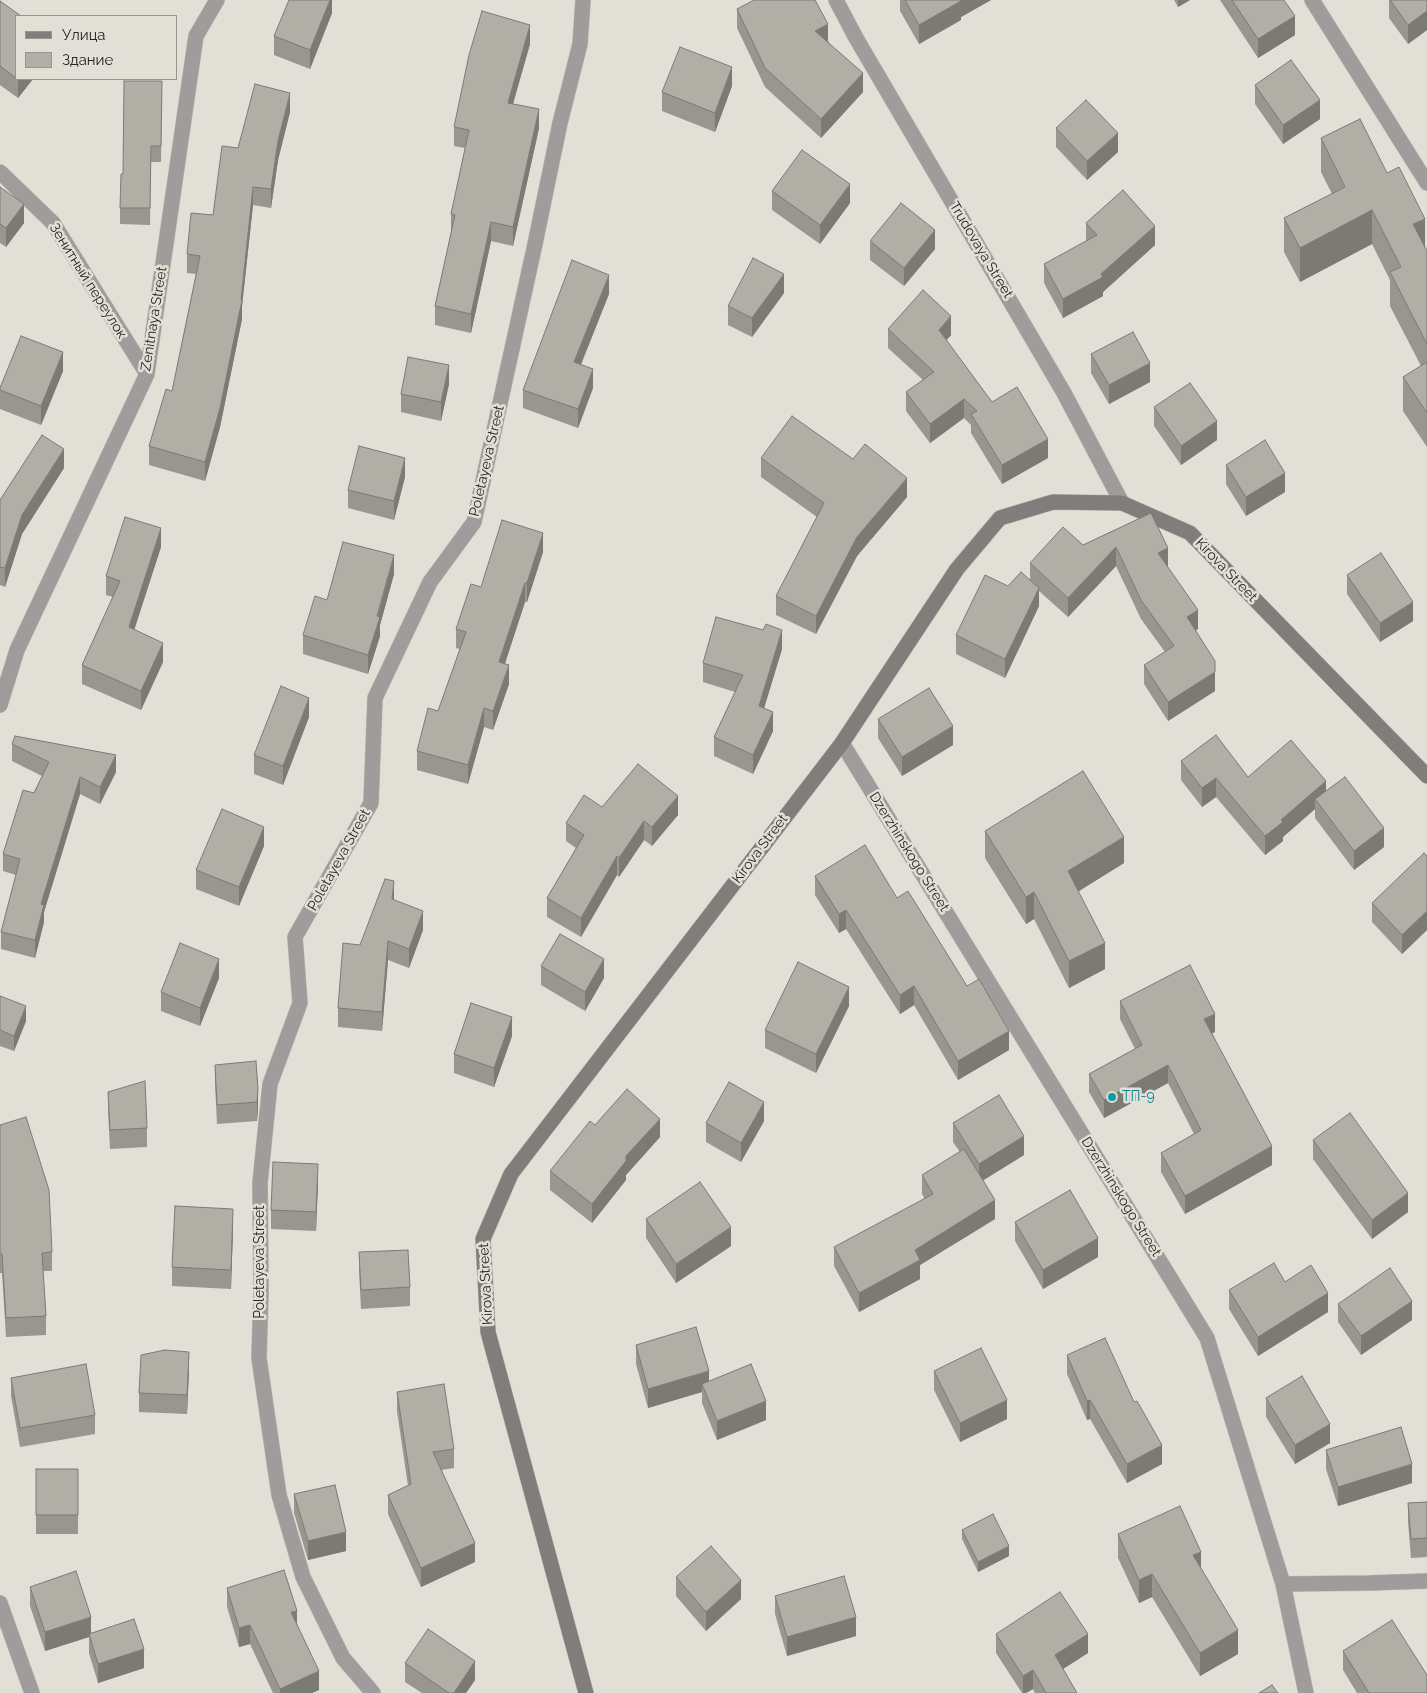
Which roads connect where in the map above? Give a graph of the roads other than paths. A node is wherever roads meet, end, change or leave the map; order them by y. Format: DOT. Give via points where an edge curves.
graph roads {
  1 [pos="217,0"];
  2 [pos="583,0"];
  3 [pos="836,0"];
  4 [pos="1312,0"];
  5 [pos="0,172"];
  6 [pos="1427,183"];
  7 [pos="147,374"];
  8 [pos="1122,503"];
  9 [pos="0,705"];
  10 [pos="842,743"];
  11 [pos="1427,776"];
  12 [pos="1427,1580"];
  13 [pos="1283,1584"];
  14 [pos="0,1603"];
  15 [pos="32,1693"];
  16 [pos="373,1693"];
  17 [pos="586,1693"];
  18 [pos="1306,1693"];
  1 -- 7 [label="street, Zenitnaya Street" via="196,36"];
  2 -- 16 [label="street, Poletayeva Street" via="580,44 474,522 430,582 375,698 371,803 295,938 300,1003 270,1084 260,1183 259,1358 279,1495 303,1578 343,1658"];
  3 -- 8 [label="street, Trudovaya Street" via="1064,393"];
  4 -- 6 [label="street"];
  5 -- 7 [label="street, Зенитный переулок" via="53,223"];
  7 -- 9 [label="street, Zenitnaya Street" via="17,650"];
  8 -- 10 [label="main road, Kirova Street" via="1053,502 1000,518 957,569"];
  8 -- 11 [label="main road, Kirova Street" via="1190,533"];
  10 -- 13 [label="street, Dzerzhinskogo Street" via="1207,1338"];
  10 -- 17 [label="main road, Kirova Street" via="511,1174 483,1239 488,1332"];
  12 -- 13 [label="street"];
  13 -- 18 [label="street, Dzerzhinskogo Street"];
  14 -- 15 [label="street"];
}
